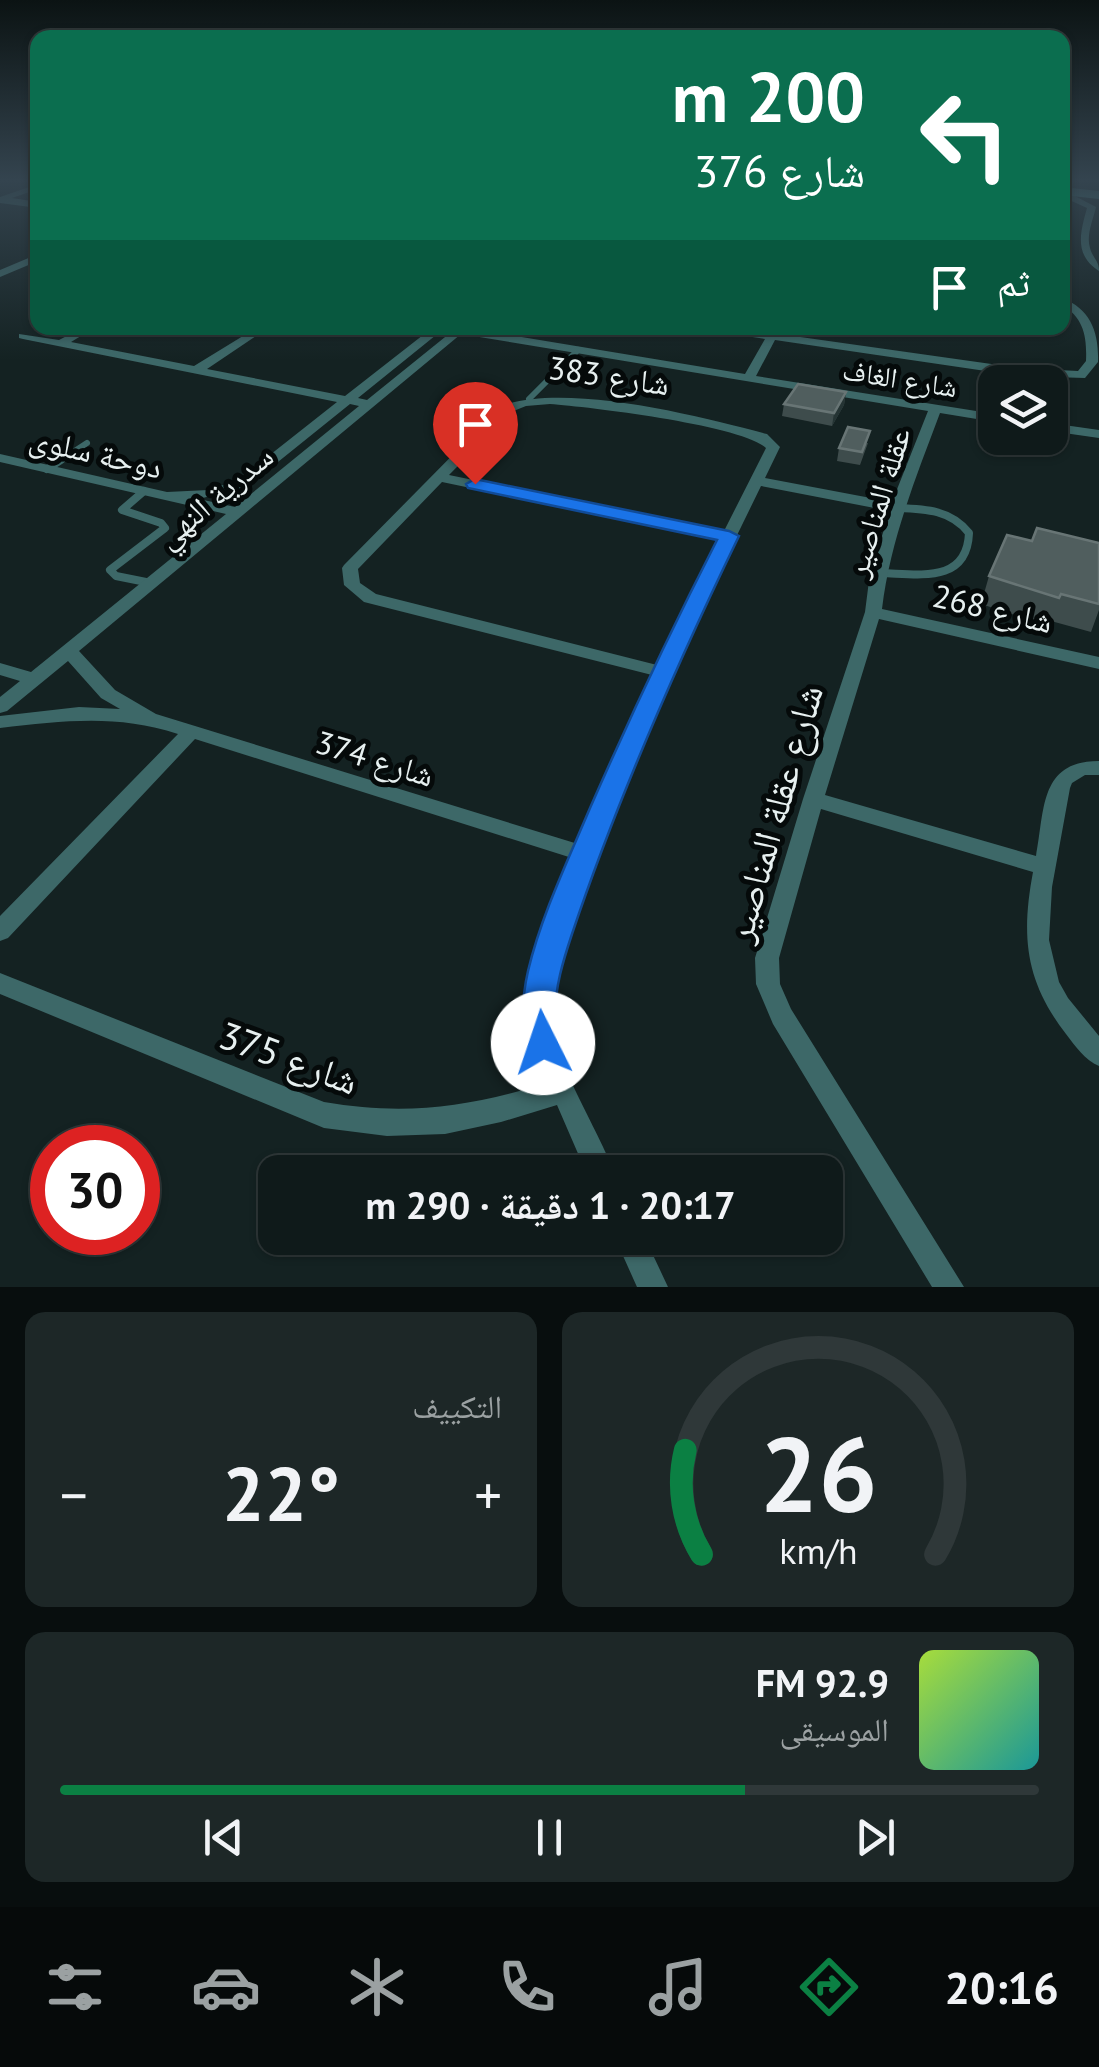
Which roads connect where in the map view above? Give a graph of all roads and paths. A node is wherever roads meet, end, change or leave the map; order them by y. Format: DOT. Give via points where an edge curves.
graph roads {
  1 [pos="1083,240"];
  2 [pos="30,261"];
  3 [pos="1099,268"];
  4 [pos="0,274"];
  5 [pos="1070,305"];
  6 [pos="76,335"];
  7 [pos="252,335"];
  8 [pos="440,335"];
  9 [pos="442,335"];
  10 [pos="491,335"];
  11 [pos="765,335"];
  12 [pos="23,336"];
  13 [pos="772,336"];
  14 [pos="60,343"];
  15 [pos="1096,348"];
  16 [pos="578,350"];
  17 [pos="196,370"];
  18 [pos="749,378"];
  19 [pos="529,399"];
  20 [pos="347,400"];
  21 [pos="368,404"];
  22 [pos="935,409"];
  23 [pos="978,415"];
  24 [pos="1068,430"];
  25 [pos="1099,434"];
  26 [pos="87,443"];
  27 [pos="0,458"];
  28 [pos="47,469"];
  29 [pos="439,477"];
  30 [pos="759,481"];
  31 [pos="144,491"];
  32 [pos="166,496"];
  33 [pos="898,508"];
  34 [pos="238,512"];
  35 [pos="729,536"];
  36 [pos="878,573"];
  37 [pos="151,584"];
  38 [pos="873,612"];
  39 [pos="69,651"];
  40 [pos="1099,663"];
  41 [pos="0,669"];
  42 [pos="662,672"];
  43 [pos="34,679"];
  44 [pos="0,708"];
  45 [pos="148,718"];
  46 [pos="0,722"];
  47 [pos="190,732"];
  48 [pos="1099,768"];
  49 [pos="813,799"];
  50 [pos="584,854"];
  51 [pos="1045,867"];
  52 [pos="0,931"];
  53 [pos="0,983"];
  54 [pos="1099,1054"];
  55 [pos="562,1092"];
  56 [pos="592,1155"];
  57 [pos="638,1255"];
  58 [pos="653,1287"];
  59 [pos="949,1287"];
  1 -- 3 [label="street" via="1086,256"];
  2 -- 4 [label="street"];
  5 -- 15 [label="street" via="1083,312"];
  6 -- 14 [label="street"];
  7 -- 17 [label="street"];
  8 -- 20 [label="street"];
  9 -- 21 [label="street, سدرية النهي"];
  10 -- 16 [label="street, شارع الغاف"];
  11 -- 13 [label="street"];
  12 -- 14 [label="street"];
  13 -- 15 [label="street" via="1060,376 1086,372"];
  13 -- 18 [label="street"];
  14 -- 17 [label="street"];
  16 -- 18 [label="street, شارع الغاف"];
  16 -- 19 [label="lane"];
  17 -- 20 [label="street"];
  18 -- 22 [label="street, شارع الغاف"];
  19 -- 29 [label="street, شارع 383" via="506,409"];
  19 -- 30 [label="street, شارع 383" via="752,434 773,448"];
  20 -- 21 [label="street"];
  20 -- 32 [label="street" via="243,483 209,494"];
  21 -- 34 [label="street, سدرية النهي"];
  22 -- 23 [label="street, شارع الغاف"];
  22 -- 33 [label="street, عقلة المناصير"];
  24 -- 25 [label="street"];
  26 -- 28 [label="lane"];
  27 -- 28 [label="street, دوحة سلوى"];
  28 -- 31 [label="street, دوحة سلوى"];
  29 -- 35 [label="street"];
  29 -- 42 [label="street, شارع 383" via="354,562 348,574 356,590"];
  30 -- 33 [label="street"];
  30 -- 35 [label="street, شارع 383"];
  31 -- 32 [label="street, دوحة سلوى"];
  31 -- 37 [label="lane" via="122,510 165,528 110,570"];
  32 -- 34 [label="street, دوحة سلوى"];
  33 -- 36 [label="street, عقلة المناصير"];
  33 -- 36 [label="lane" via="934,510 957,520 970,533 969,552 946,572"];
  34 -- 37 [label="street, سدرية النهي"];
  35 -- 42 [label="street, شارع 383"];
  36 -- 38 [label="street, عقلة المناصير"];
  37 -- 39 [label="street, سدرية النهي"];
  38 -- 40 [label="street, شارع 268"];
  38 -- 49 [label="street, شارع عقلة المناصير"];
  39 -- 43 [label="street, سدرية النهي"];
  39 -- 45 [label="street, شارع 374" via="100,687"];
  41 -- 43 [label="street"];
  42 -- 50 [label="street, شارع 383"];
  43 -- 44 [label="street, سدرية النهي"];
  45 -- 46 [label="street, شارع 374" via="79,713"];
  45 -- 47 [label="street, شارع 374"];
  47 -- 50 [label="street, شارع 374"];
  47 -- 52 [label="street"];
  48 -- 51 [label="street" via="1081,768 1064,779"];
  49 -- 51 [label="street"];
  49 -- 59 [label="street, شارع عقلة المناصير" via="770,946 768,984"];
  50 -- 55 [label="street, شارع 383" via="540,994 543,1043"];
  51 -- 54 [label="street" via="1035,926 1038,958 1051,992"];
  53 -- 55 [label="street, شارع 375" via="324,1115 365,1124 451,1123"];
  55 -- 56 [label="street, شارع 383"];
  57 -- 58 [label="street"];
}
